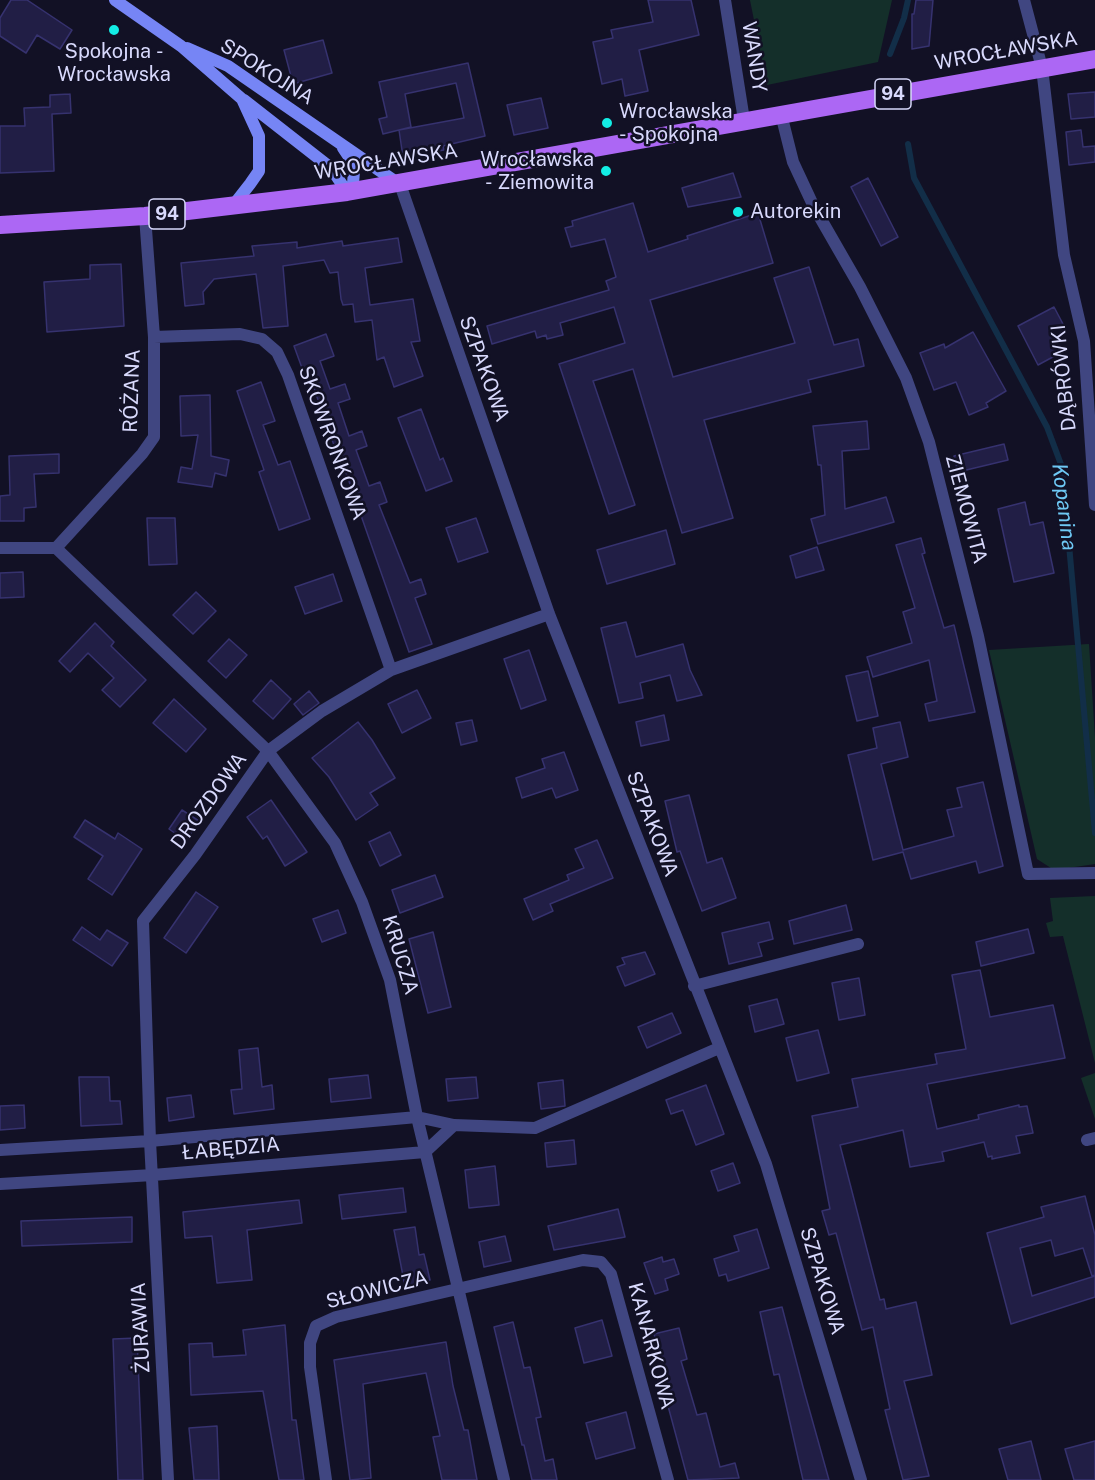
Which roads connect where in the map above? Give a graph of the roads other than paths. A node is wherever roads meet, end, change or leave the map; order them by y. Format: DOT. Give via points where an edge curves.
graph roads {
  1 [pos="115,0"];
  2 [pos="725,0"];
  3 [pos="1024,0"];
  4 [pos="180,46"];
  5 [pos="1095,59"];
  6 [pos="1042,68"];
  7 [pos="242,99"];
  8 [pos="781,114"];
  9 [pos="744,120"];
  10 [pos="331,136"];
  11 [pos="400,184"];
  12 [pos="347,192"];
  13 [pos="232,207"];
  14 [pos="145,216"];
  15 [pos="0,225"];
  16 [pos="154,337"];
  17 [pos="1095,506"];
  18 [pos="0,548"];
  19 [pos="56,548"];
  20 [pos="549,614"];
  21 [pos="391,670"];
  22 [pos="268,751"];
  23 [pos="1095,873"];
  24 [pos="858,944"];
  25 [pos="694,986"];
  26 [pos="718,1048"];
  27 [pos="417,1117"];
  28 [pos="454,1125"];
  29 [pos="150,1141"];
  30 [pos="0,1150"];
  31 [pos="425,1152"];
  32 [pos="153,1175"];
  33 [pos="0,1184"];
  34 [pos="459,1290"];
  35 [pos="168,1480"];
  36 [pos="326,1480"];
  37 [pos="504,1480"];
  38 [pos="668,1480"];
  39 [pos="861,1480"];
  1 -- 4 [label="street, SPOKOJNA"];
  2 -- 9 [label="street, WANDY"];
  3 -- 6 [label="street, DĄBRÓWKI"];
  4 -- 7 [label="street, SPOKOJNA"];
  4 -- 10 [label="street, SPOKOJNA" via="228,66"];
  5 -- 6 [label="main road, WROCŁAWSKA / 94"];
  6 -- 8 [label="main road, WROCŁAWSKA / 94"];
  6 -- 17 [label="street, DĄBRÓWKI" via="1064,255 1084,341"];
  7 -- 12 [label="street, SPOKOJNA" via="331,168"];
  7 -- 13 [label="street, SPOKOJNA" via="258,136 259,164 250,184"];
  8 -- 9 [label="main road, WROCŁAWSKA / 94"];
  8 -- 23 [label="street, ZIEMOWITA" via="793,162 906,378 929,442 976,626 1028,874"];
  9 -- 11 [label="main road, WROCŁAWSKA / 94"];
  10 -- 11 [label="street, SPOKOJNA"];
  10 -- 12 [label="street, SPOKOJNA" via="354,165 353,184"];
  11 -- 12 [label="main road, WROCŁAWSKA / 94"];
  11 -- 20 [label="street, SZPAKOWA"];
  12 -- 13 [label="main road, WROCŁAWSKA / 94"];
  13 -- 14 [label="main road, WROCŁAWSKA / 94"];
  14 -- 15 [label="main road, WROCŁAWSKA / 94"];
  14 -- 16 [label="street, RÓŻANA"];
  16 -- 19 [label="street, RÓŻANA" via="154,437"];
  16 -- 21 [label="street, SKOWRONKOWA" via="240,334 262,339 277,352"];
  18 -- 19 [label="street"];
  19 -- 22 [label="street, KRUCZA"];
  20 -- 21 [label="street, DROZDOWA"];
  20 -- 25 [label="street, SZPAKOWA"];
  21 -- 22 [label="street, DROZDOWA" via="322,711"];
  22 -- 27 [label="street, KRUCZA" via="335,843 362,902 390,980"];
  22 -- 29 [label="street, DROZDOWA" via="143,921"];
  24 -- 25 [label="street"];
  25 -- 26 [label="street, SZPAKOWA"];
  26 -- 28 [label="street, ŁABĘDZIA" via="535,1128"];
  26 -- 39 [label="street, SZPAKOWA" via="766,1164"];
  27 -- 28 [label="street, ŁABĘDZIA"];
  27 -- 29 [label="street, ŁABĘDZIA"];
  27 -- 31 [label="street, KRUCZA"];
  28 -- 31 [label="street"];
  29 -- 30 [label="street, ŁABĘDZIA"];
  29 -- 32 [label="street, DROZDOWA"];
  31 -- 32 [label="street, ŁABĘDZIA"];
  31 -- 34 [label="street, KRUCZA"];
  32 -- 33 [label="street, ŁABĘDZIA"];
  32 -- 35 [label="street, ŻURAWIA"];
  34 -- 36 [label="street, SŁOWICZA" via="336,1317 316,1326 310,1343 310,1367"];
  34 -- 37 [label="street, KRUCZA"];
  34 -- 38 [label="street, KANARKOWA" via="583,1260 601,1262 611,1274"];
}
